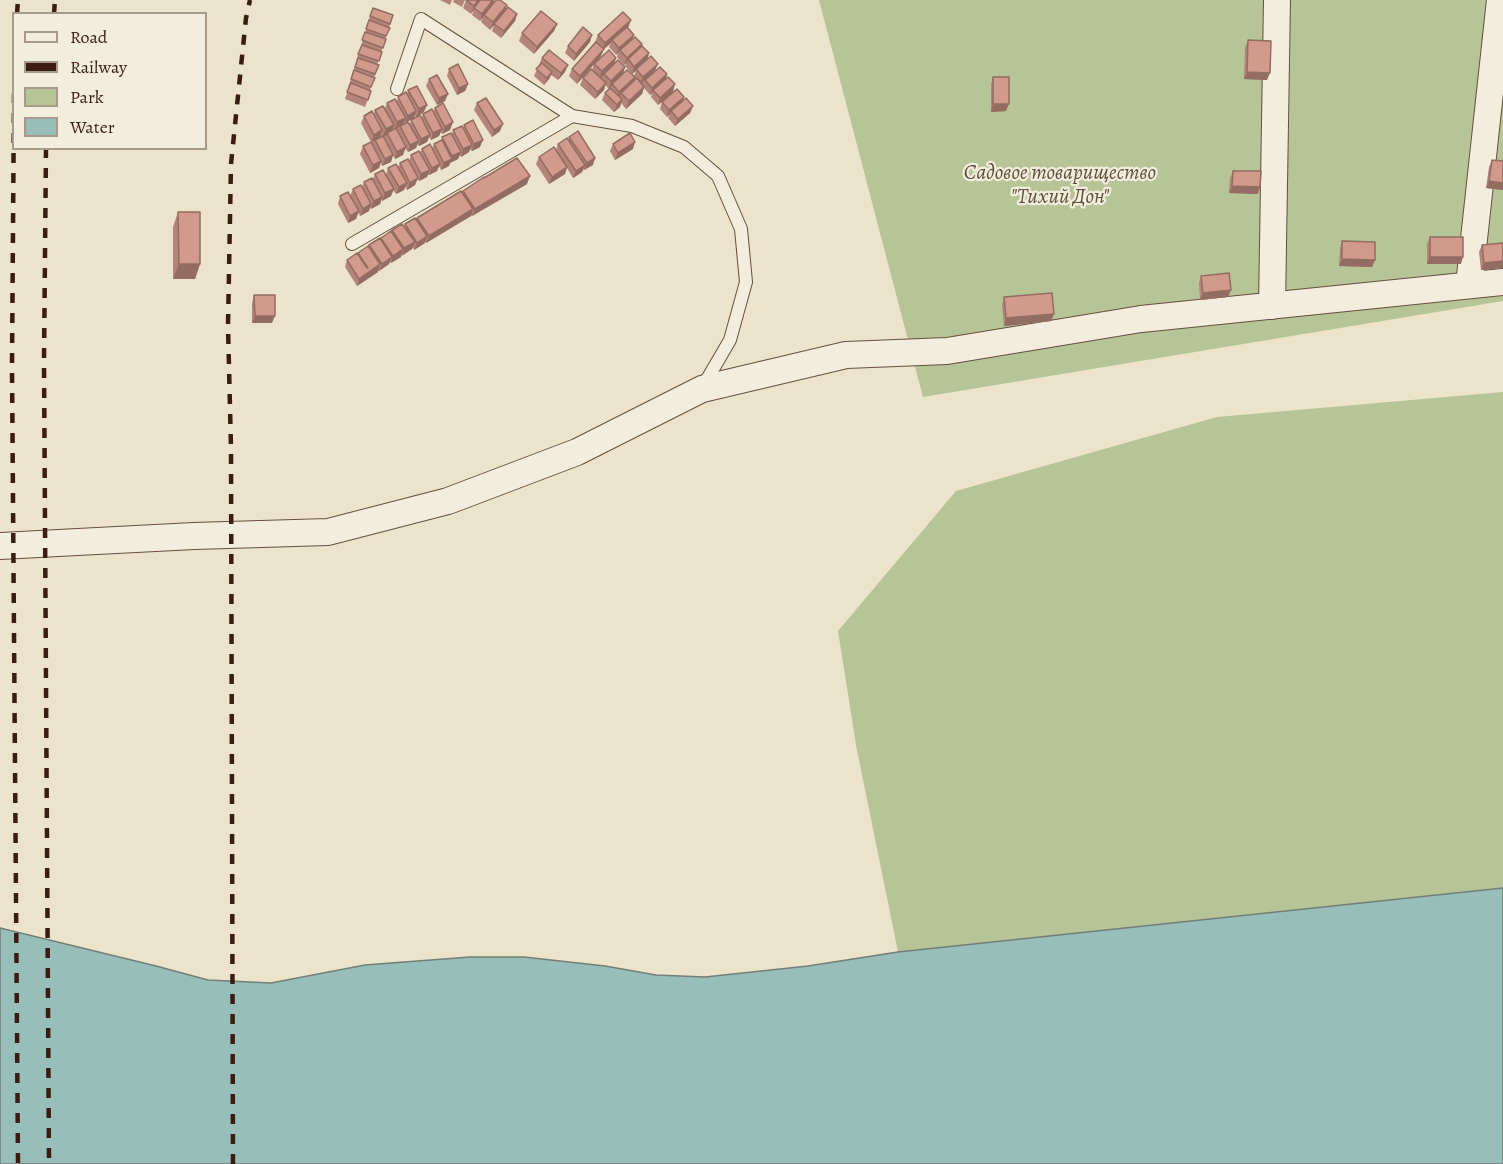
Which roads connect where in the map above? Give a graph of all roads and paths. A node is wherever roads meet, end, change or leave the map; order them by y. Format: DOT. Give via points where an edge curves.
graph roads {
  1 [pos="1277,0"];
  2 [pos="1500,0"];
  3 [pos="397,89"];
  4 [pos="572,116"];
  5 [pos="352,244"];
  6 [pos="1503,282"];
  7 [pos="1469,285"];
  8 [pos="1272,306"];
  9 [pos="702,389"];
  10 [pos="0,546"];
  1 -- 8 [label="street"];
  2 -- 7 [label="street"];
  3 -- 4 [label="lane" via="421,19"];
  4 -- 5 [label="lane"];
  4 -- 9 [label="lane" via="632,126 684,147 718,176 741,229 746,282 730,340"];
  6 -- 7 [label="street"];
  7 -- 8 [label="street"];
  8 -- 9 [label="street" via="1141,319 947,351 846,355"];
  9 -- 10 [label="street" via="577,452 448,501 328,532"];
}
